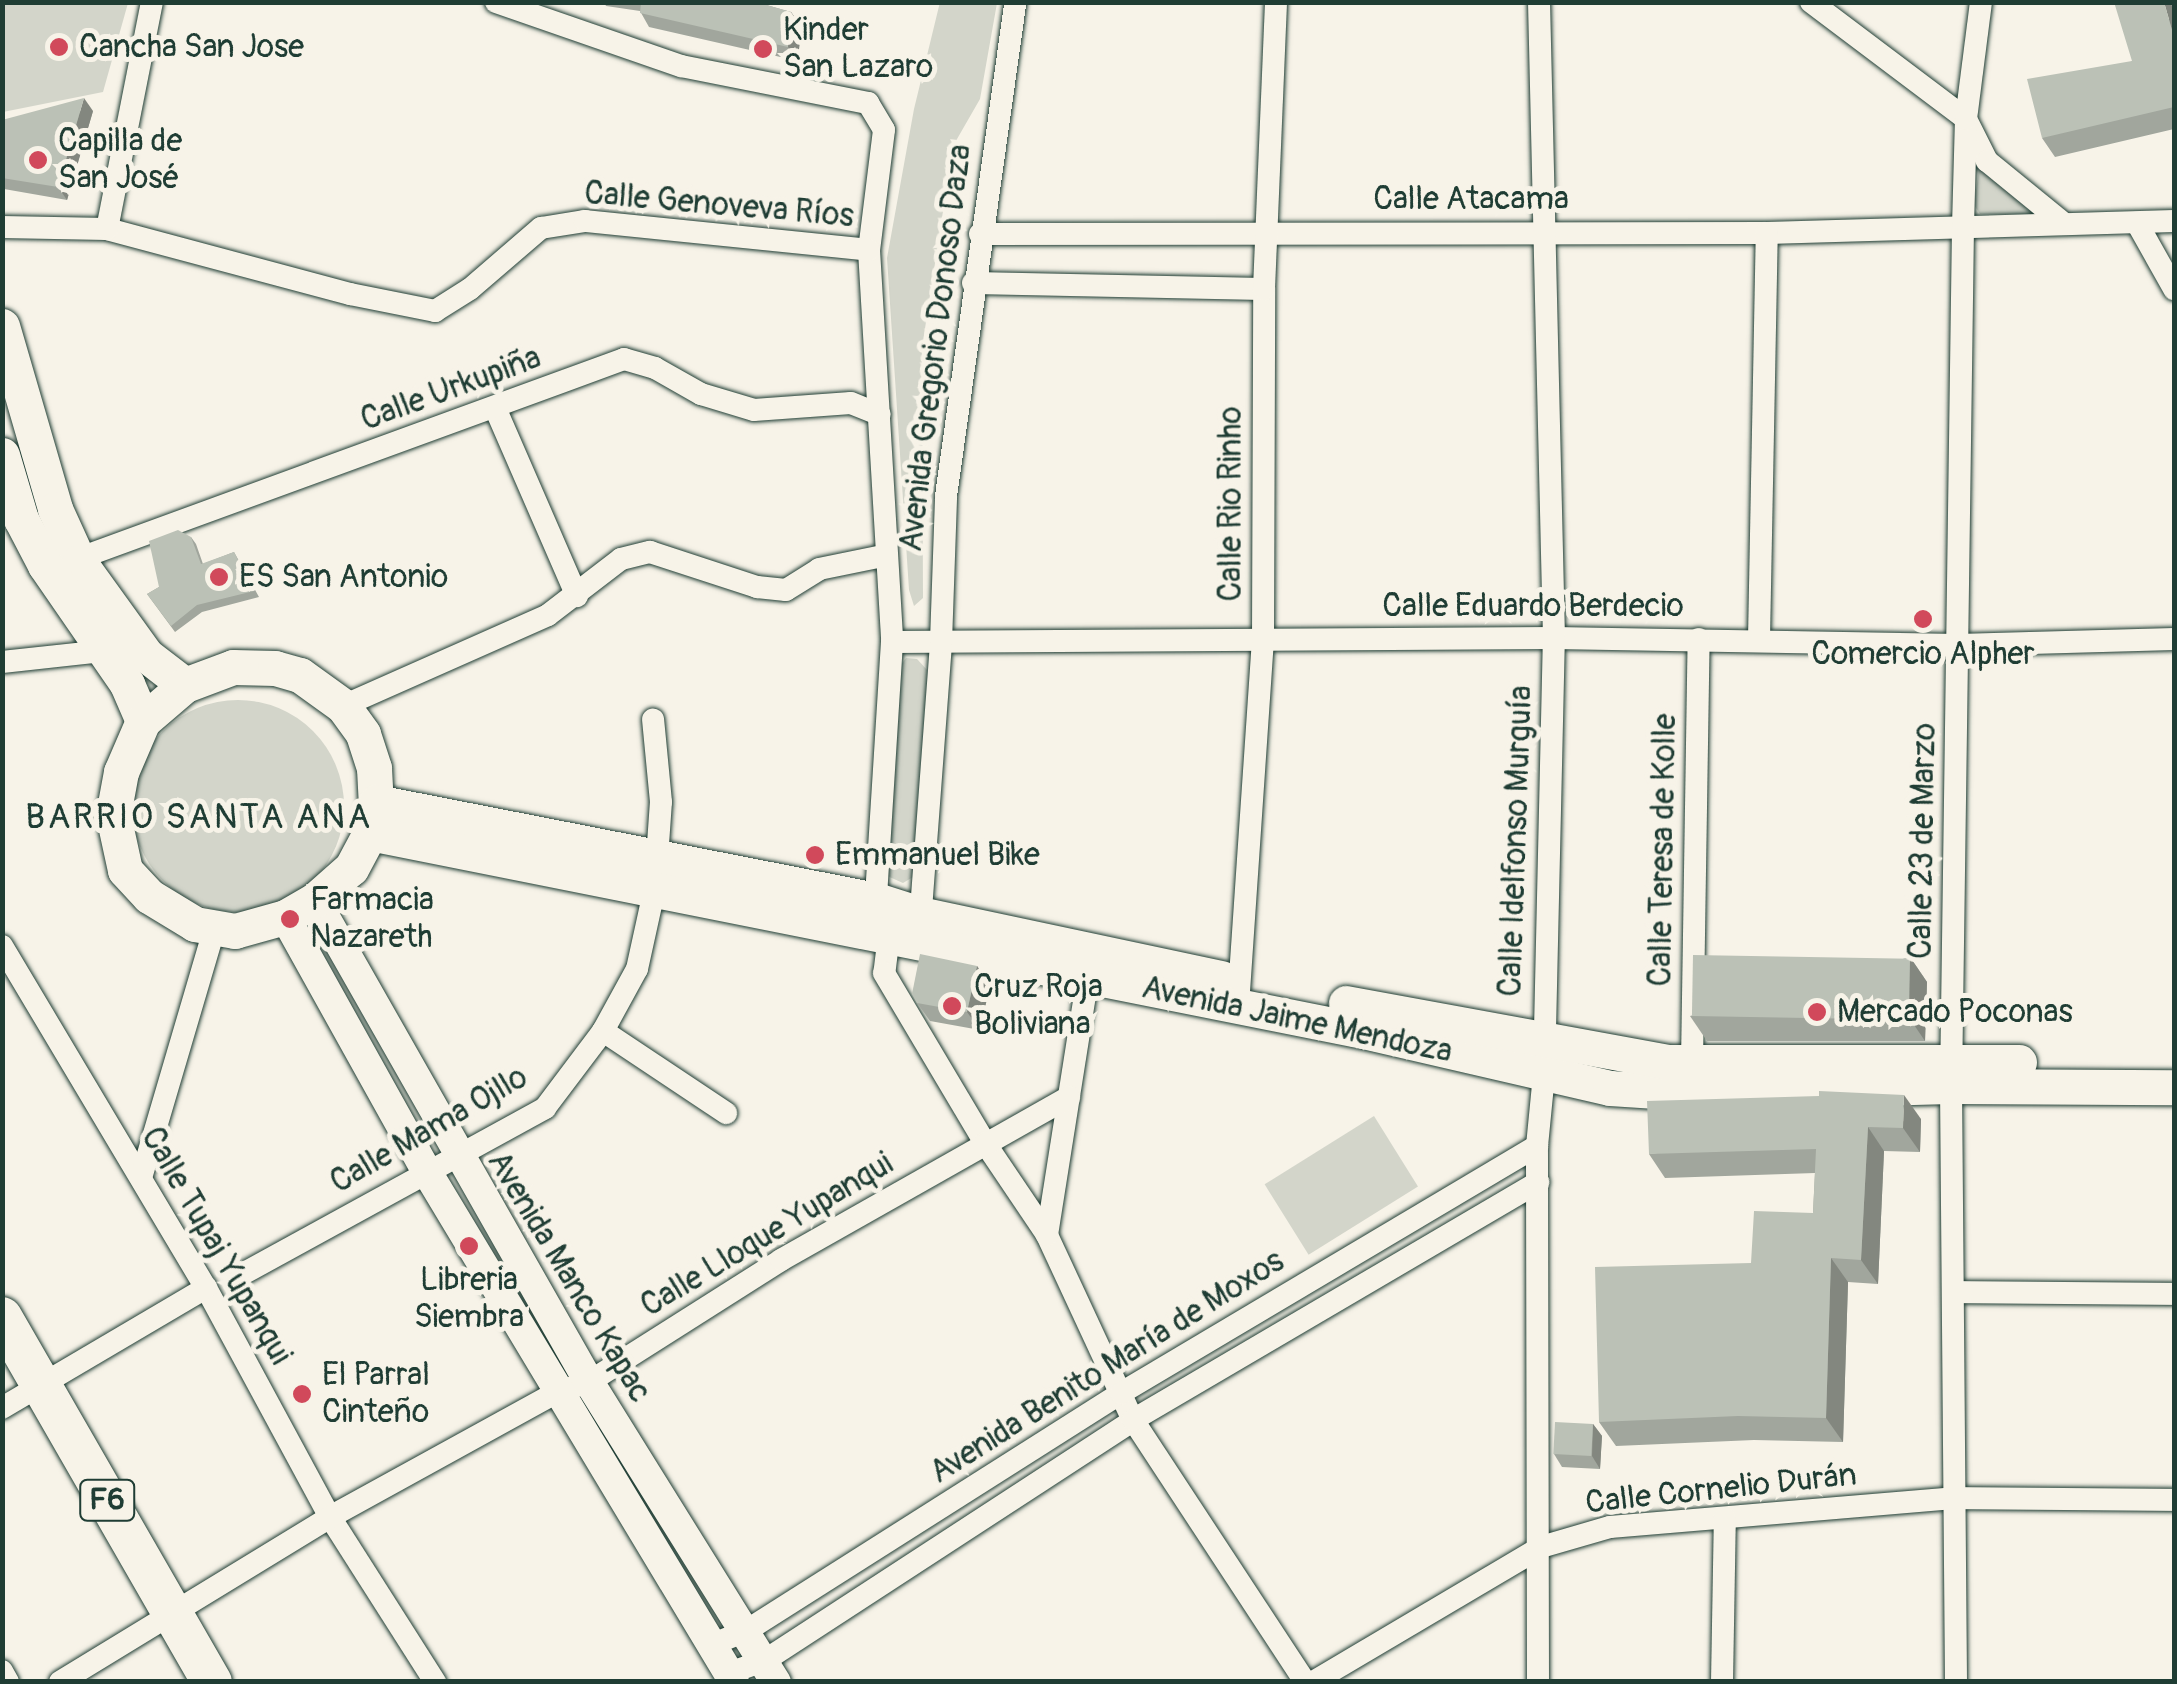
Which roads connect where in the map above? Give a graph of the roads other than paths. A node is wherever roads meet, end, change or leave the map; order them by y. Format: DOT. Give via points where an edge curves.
graph roads {
  1 [pos="152,2"];
  2 [pos="496,2"];
  3 [pos="1015,2"];
  4 [pos="1276,2"];
  5 [pos="1540,2"];
  6 [pos="1811,2"];
  7 [pos="1981,2"];
  8 [pos="1966,120"];
  9 [pos="2174,221"];
  10 [pos="2063,223"];
  11 [pos="2137,223"];
  12 [pos="1963,226"];
  13 [pos="2,227"];
  14 [pos="107,229"];
  15 [pos="1543,230"];
  16 [pos="1266,233"];
  17 [pos="1767,233"];
  18 [pos="980,234"];
  19 [pos="869,250"];
  20 [pos="974,283"];
  21 [pos="1264,289"];
  22 [pos="2174,289"];
  23 [pos="2,326"];
  24 [pos="10,389"];
  25 [pos="496,410"];
  26 [pos="880,414"];
  27 [pos="2,456"];
  28 [pos="883,556"];
  29 [pos="62,563"];
  30 [pos="576,596"];
  31 [pos="1554,638"];
  32 [pos="1262,639"];
  33 [pos="1699,639"];
  34 [pos="1760,639"];
  35 [pos="2174,639"];
  36 [pos="892,642"];
  37 [pos="941,642"];
  38 [pos="1958,645"];
  39 [pos="104,651"];
  40 [pos="2,662"];
  41 [pos="185,686"];
  42 [pos="343,706"];
  43 [pos="653,719"];
  44 [pos="143,721"];
  45 [pos="373,818"];
  46 [pos="657,872"];
  47 [pos="300,908"];
  48 [pos="896,925"];
  49 [pos="214,930"];
  50 [pos="2,946"];
  51 [pos="1090,964"];
  52 [pos="1239,994"];
  53 [pos="603,1031"];
  54 [pos="1543,1058"];
  55 [pos="1692,1062"];
  56 [pos="2174,1066"];
  57 [pos="1951,1073"];
  58 [pos="2174,1087"];
  59 [pos="1068,1097"];
  60 [pos="726,1112"];
  61 [pos="985,1143"];
  62 [pos="1538,1146"];
  63 [pos="459,1158"];
  64 [pos="427,1172"];
  65 [pos="141,1178"];
  66 [pos="1538,1182"];
  67 [pos="1047,1235"];
  68 [pos="246,1272"];
  69 [pos="206,1288"];
  70 [pos="1955,1292"];
  71 [pos="2174,1294"];
  72 [pos="2,1318"];
  73 [pos="589,1382"];
  74 [pos="41,1384"];
  75 [pos="557,1392"];
  76 [pos="1121,1393"];
  77 [pos="2,1408"];
  78 [pos="1133,1420"];
  79 [pos="1954,1498"];
  80 [pos="2174,1500"];
  81 [pos="330,1517"];
  82 [pos="1725,1518"];
  83 [pos="1541,1547"];
  84 [pos="173,1615"];
  85 [pos="746,1631"];
  86 [pos="712,1645"];
  87 [pos="770,1671"];
  88 [pos="2,1672"];
  89 [pos="731,1677"];
  90 [pos="8,1682"];
  91 [pos="60,1682"];
  92 [pos="212,1682"];
  93 [pos="435,1682"];
  94 [pos="1304,1682"];
  95 [pos="1313,1682"];
  96 [pos="1538,1682"];
  97 [pos="1722,1682"];
  98 [pos="1956,1682"];
  1 -- 14 [label="street"];
  2 -- 19 [label="street, Avenida Gregorio Donoso Daza" via="681,66 868,103 884,130"];
  3 -- 18 [label="street, Avenida Gregorio Donoso Daza"];
  4 -- 16 [label="street, Calle Rio Rinho"];
  5 -- 15 [label="street, Calle Idelfonso Murguía"];
  6 -- 8 [label="street"];
  7 -- 8 [label="street, Calle 23 de Marzo"];
  8 -- 10 [label="street" via="1988,161"];
  8 -- 12 [label="street, Calle 23 de Marzo"];
  9 -- 11 [label="street, Calle Atacama"];
  10 -- 11 [label="street, Calle Atacama"];
  10 -- 12 [label="street, Calle Atacama"];
  11 -- 22 [label="street"];
  12 -- 17 [label="street, Calle Atacama"];
  12 -- 38 [label="street, Calle 23 de Marzo"];
  13 -- 14 [label="street, Calle Genoveva Ríos"];
  14 -- 19 [label="street, Calle Genoveva Ríos" via="435,311 540,228 585,221"];
  15 -- 16 [label="street, Calle Atacama"];
  15 -- 17 [label="street, Calle Atacama"];
  15 -- 31 [label="street, Calle Idelfonso Murguía"];
  16 -- 18 [label="street, Calle Atacama"];
  16 -- 21 [label="street, Calle Rio Rinho"];
  17 -- 34 [label="street"];
  18 -- 20 [label="street, Avenida Gregorio Donoso Daza"];
  19 -- 26 [label="street, Avenida Gregorio Donoso Daza"];
  20 -- 21 [label="street"];
  20 -- 37 [label="street, Avenida Gregorio Donoso Daza" via="946,496"];
  21 -- 32 [label="street, Calle Rio Rinho"];
  23 -- 24 [label="main road"];
  24 -- 29 [label="main road" via="55,510"];
  25 -- 26 [label="street, Calle Urkupiña" via="624,360 754,410 851,403"];
  25 -- 29 [label="street, Calle Urkupiña"];
  25 -- 30 [label="street"];
  26 -- 28 [label="street, Avenida Gregorio Donoso Daza"];
  27 -- 29 [label="main road" via="21,519"];
  28 -- 30 [label="street" via="819,569 786,590 650,552 621,559"];
  28 -- 36 [label="street, Avenida Gregorio Donoso Daza"];
  29 -- 39 [label="main road"];
  29 -- 41 [label="main road" via="146,655"];
  30 -- 42 [label="street" via="548,615"];
  31 -- 32 [label="street, Calle Eduardo Berdecio"];
  31 -- 33 [label="street, Calle Eduardo Berdecio"];
  31 -- 54 [label="street, Calle Idelfonso Murguía"];
  32 -- 37 [label="street, Calle Eduardo Berdecio"];
  32 -- 52 [label="street, Calle Rio Rinho"];
  33 -- 34 [label="street, Calle Eduardo Berdecio"];
  33 -- 55 [label="street, Calle Teresa de Kolle"];
  34 -- 38 [label="street, Calle Eduardo Berdecio"];
  35 -- 38 [label="street, Calle Eduardo Berdecio"];
  36 -- 37 [label="street, Calle Eduardo Berdecio"];
  36 -- 48 [label="street, Avenida Gregorio Donoso Daza"];
  37 -- 48 [label="street, Avenida Gregorio Donoso Daza"];
  38 -- 57 [label="street, Calle 23 de Marzo"];
  39 -- 40 [label="street"];
  39 -- 44 [label="main road"];
  41 -- 42 [label="main road" via="233,667 275,668 312,682"];
  41 -- 44 [label="main road"];
  42 -- 45 [label="main road" via="368,751"];
  43 -- 46 [label="street, Calle Mama Ojllo" via="661,802"];
  44 -- 49 [label="main road" via="121,772 114,816 124,870 149,896"];
  45 -- 46 [label="main road, Avenida Jaime Mendoza"];
  45 -- 47 [label="main road" via="352,868"];
  46 -- 48 [label="main road, Avenida Jaime Mendoza"];
  46 -- 53 [label="street, Calle Mama Ojllo" via="637,969"];
  47 -- 49 [label="main road" via="254,929"];
  47 -- 63 [label="main road, Avenida Manco Kapac"];
  47 -- 64 [label="main road, Avenida Manco Kapac"];
  48 -- 51 [label="main road, Avenida Jaime Mendoza"];
  48 -- 61 [label="street" via="884,973"];
  49 -- 65 [label="street"];
  50 -- 65 [label="street, Calle Tupaj Yupanqui"];
  51 -- 52 [label="main road, Avenida Jaime Mendoza"];
  51 -- 59 [label="street"];
  52 -- 54 [label="main road, Avenida Jaime Mendoza"];
  53 -- 60 [label="street"];
  53 -- 63 [label="street, Calle Mama Ojllo" via="545,1108"];
  54 -- 55 [label="main road, Avenida Jaime Mendoza"];
  54 -- 57 [label="main road, Avenida Jaime Mendoza" via="1610,1088 1687,1094"];
  54 -- 62 [label="street, Calle Idelfonso Murguía"];
  55 -- 57 [label="main road, Avenida Jaime Mendoza"];
  56 -- 57 [label="main road, Avenida Jaime Mendoza"];
  57 -- 58 [label="main road, Avenida Jaime Mendoza"];
  57 -- 70 [label="street, Calle 23 de Marzo"];
  59 -- 61 [label="street, Calle Lloque Yupanqui"];
  59 -- 67 [label="street"];
  61 -- 67 [label="street"];
  61 -- 73 [label="street, Calle Lloque Yupanqui"];
  62 -- 66 [label="street, Calle Idelfonso Murguía"];
  62 -- 76 [label="street, Avenida Benito María de Moxos"];
  63 -- 64 [label="street, Calle Mama Ojllo"];
  63 -- 73 [label="main road, Avenida Manco Kapac"];
  64 -- 68 [label="street, Calle Mama Ojllo"];
  64 -- 75 [label="main road, Avenida Manco Kapac"];
  65 -- 69 [label="street, Calle Tupaj Yupanqui"];
  66 -- 78 [label="street, Avenida Benito María de Moxos"];
  66 -- 83 [label="street, Calle Idelfonso Murguía"];
  67 -- 76 [label="street"];
  69 -- 74 [label="street"];
  69 -- 81 [label="street, Calle Tupaj Yupanqui"];
  70 -- 71 [label="street"];
  70 -- 79 [label="street, Calle 23 de Marzo"];
  72 -- 74 [label="highway, F6"];
  73 -- 75 [label="street, Calle Lloque Yupanqui"];
  73 -- 85 [label="main road, Avenida Manco Kapac"];
  74 -- 77 [label="street"];
  74 -- 84 [label="highway, F6"];
  75 -- 81 [label="street, Calle Lloque Yupanqui"];
  75 -- 86 [label="main road, Avenida Manco Kapac"];
  76 -- 78 [label="street"];
  76 -- 85 [label="street, Avenida Benito María de Moxos"];
  78 -- 87 [label="street, Avenida Benito María de Moxos"];
  78 -- 94 [label="street"];
  79 -- 80 [label="street, Calle Cornelio Durán"];
  79 -- 82 [label="street, Calle Cornelio Durán"];
  79 -- 98 [label="street, Calle 23 de Marzo"];
  81 -- 84 [label="street, Calle Lloque Yupanqui"];
  81 -- 93 [label="street, Calle Tupaj Yupanqui"];
  82 -- 83 [label="street, Calle Cornelio Durán" via="1610,1527"];
  82 -- 97 [label="street"];
  83 -- 95 [label="street, Calle Cornelio Durán"];
  83 -- 96 [label="street, Calle Idelfonso Murguía"];
  84 -- 91 [label="street, Calle Lloque Yupanqui"];
  84 -- 92 [label="highway, F6"];
  85 -- 86 [label="street, Avenida Benito María de Moxos"];
  85 -- 87 [label="main road, Avenida Manco Kapac"];
  86 -- 89 [label="main road, Avenida Manco Kapac"];
  87 -- 89 [label="street, Avenida Benito María de Moxos"];
  88 -- 90 [label="street"];
}
